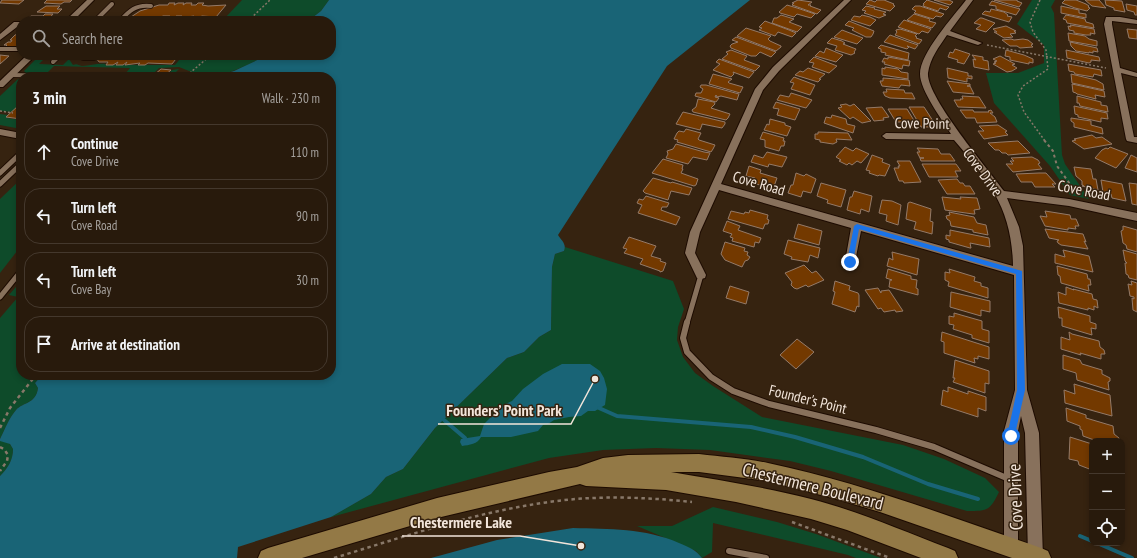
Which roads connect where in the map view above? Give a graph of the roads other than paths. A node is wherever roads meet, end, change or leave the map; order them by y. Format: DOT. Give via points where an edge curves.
graph roads {
  1 [pos="91,0"];
  2 [pos="848,0"];
  3 [pos="970,0"];
  4 [pos="112,4"];
  5 [pos="151,6"];
  6 [pos="74,16"];
  7 [pos="100,16"];
  8 [pos="124,16"];
  9 [pos="1137,22"];
  10 [pos="16,25"];
  11 [pos="945,32"];
  12 [pos="0,38"];
  13 [pos="978,43"];
  14 [pos="0,49"];
  15 [pos="16,49"];
  16 [pos="27,60"];
  17 [pos="1118,70"];
  18 [pos="11,75"];
  19 [pos="16,75"];
  20 [pos="1137,75"];
  21 [pos="0,85"];
  22 [pos="0,132"];
  23 [pos="16,135"];
  24 [pos="886,136"];
  25 [pos="957,137"];
  26 [pos="1137,140"];
  27 [pos="16,158"];
  28 [pos="16,169"];
  29 [pos="0,173"];
  30 [pos="0,184"];
  31 [pos="715,186"];
  32 [pos="1001,194"];
  33 [pos="1137,217"];
  34 [pos="857,226"];
  35 [pos="850,262"];
  36 [pos="1019,272"];
  37 [pos="701,275"];
  38 [pos="16,277"];
  39 [pos="0,297"];
  40 [pos="1021,390"];
  41 [pos="578,476"];
  42 [pos="1010,479"];
  43 [pos="728,551"];
  44 [pos="1011,552"];
  45 [pos="1038,557"];
  46 [pos="268,558"];
  47 [pos="766,558"];
  48 [pos="948,558"];
  1 -- 6 [label="street"];
  2 -- 31 [label="street, Cove Road" via="776,69 759,89"];
  3 -- 11 [label="street, Cove Drive"];
  4 -- 7 [label="lane"];
  5 -- 8 [label="lane" via="132,7"];
  9 -- 17 [label="street" via="1109,19"];
  10 -- 12 [label="street"];
  11 -- 13 [label="street"];
  11 -- 25 [label="street, Cove Drive" via="930,53 924,74 929,91"];
  14 -- 15 [label="street"];
  16 -- 18 [label="street"];
  17 -- 20 [label="street"];
  17 -- 26 [label="street" via="1130,138"];
  18 -- 19 [label="lane"];
  18 -- 21 [label="street"];
  22 -- 23 [label="street"];
  24 -- 25 [label="street, Cove Point"];
  25 -- 32 [label="street, Cove Drive"];
  27 -- 29 [label="lane"];
  28 -- 30 [label="lane"];
  31 -- 34 [label="street, Cove Road"];
  31 -- 37 [label="street" via="695,232 690,253"];
  32 -- 33 [label="street, Cove Road" via="1066,201"];
  32 -- 36 [label="street, Cove Drive" via="1014,227"];
  34 -- 35 [label="street"];
  34 -- 36 [label="street, Cove Road"];
  36 -- 40 [label="street, Cove Drive"];
  37 -- 42 [label="lane, Founder's Point" via="683,338 688,352 711,377 733,391 769,404 934,447"];
  38 -- 39 [label="lane"];
  40 -- 42 [label="street, Cove Drive" via="1011,431"];
  40 -- 45 [label="street, Cove Drive" via="1032,433"];
  41 -- 44 [label="main road, Chestermere Boulevard" via="603,467 628,464 700,463 734,466 806,481 880,502"];
  41 -- 46 [label="main road, Chestermere Boulevard" via="450,504"];
  41 -- 48 [label="main road, Chestermere Boulevard" via="666,481 736,492 811,509"];
  42 -- 44 [label="street, Cove Drive"];
  43 -- 47 [label="lane"];
  44 -- 45 [label="main road, Chestermere Boulevard"];
}
